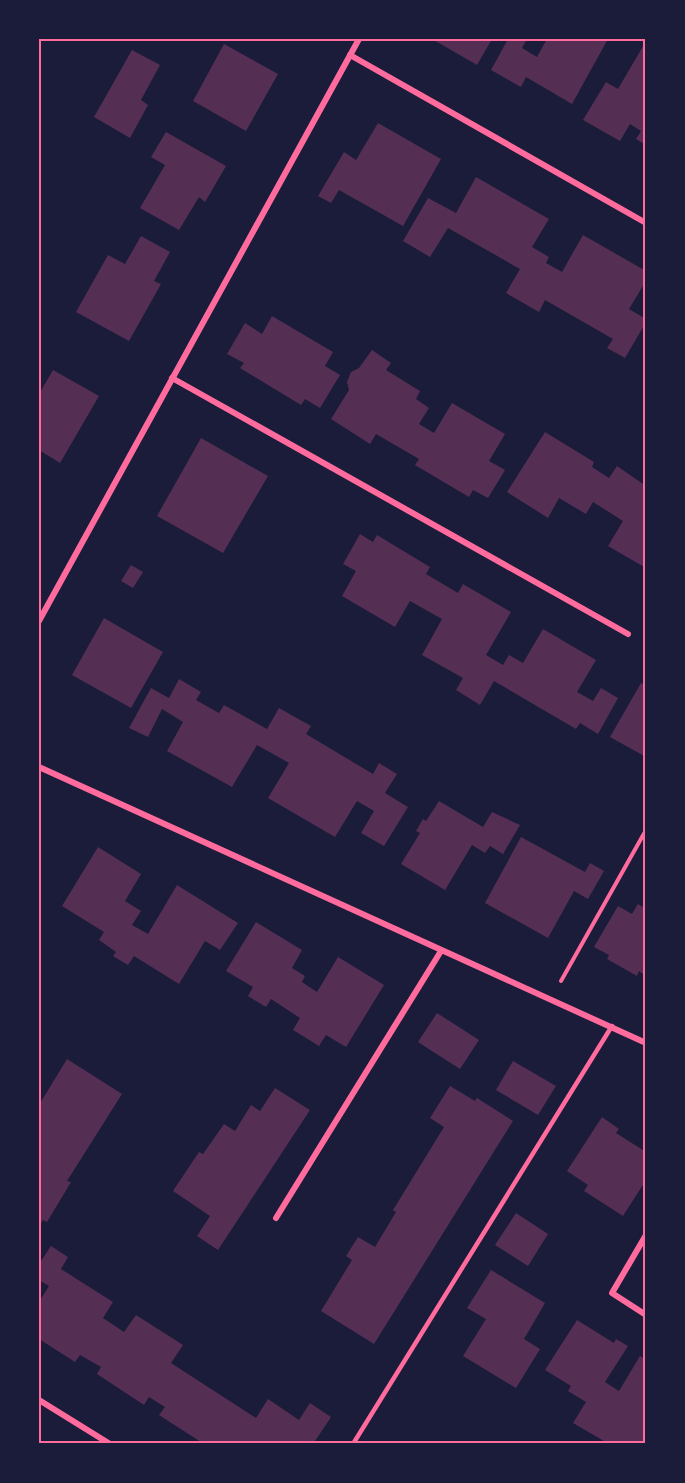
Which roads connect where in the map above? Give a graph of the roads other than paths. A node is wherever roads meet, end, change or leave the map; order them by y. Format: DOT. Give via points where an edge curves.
graph roads {
  1 [pos="359,39"];
  2 [pos="350,56"];
  3 [pos="646,224"];
  4 [pos="172,378"];
  5 [pos="39,621"];
  6 [pos="628,633"];
  7 [pos="39,767"];
  8 [pos="441,951"];
  9 [pos="612,1026"];
  10 [pos="646,1043"];
  11 [pos="276,1218"];
  12 [pos="646,1234"];
  13 [pos="646,1315"];
  14 [pos="39,1400"];
  15 [pos="110,1444"];
  16 [pos="353,1444"];
  1 -- 2 [label="street"];
  2 -- 3 [label="street"];
  2 -- 4 [label="street"];
  4 -- 5 [label="street"];
  4 -- 6 [label="street"];
  7 -- 8 [label="street"];
  8 -- 9 [label="street"];
  8 -- 11 [label="street"];
  9 -- 10 [label="street"];
  9 -- 16 [label="lane"];
  12 -- 13 [label="street" via="612,1293"];
  14 -- 15 [label="street"];
}
